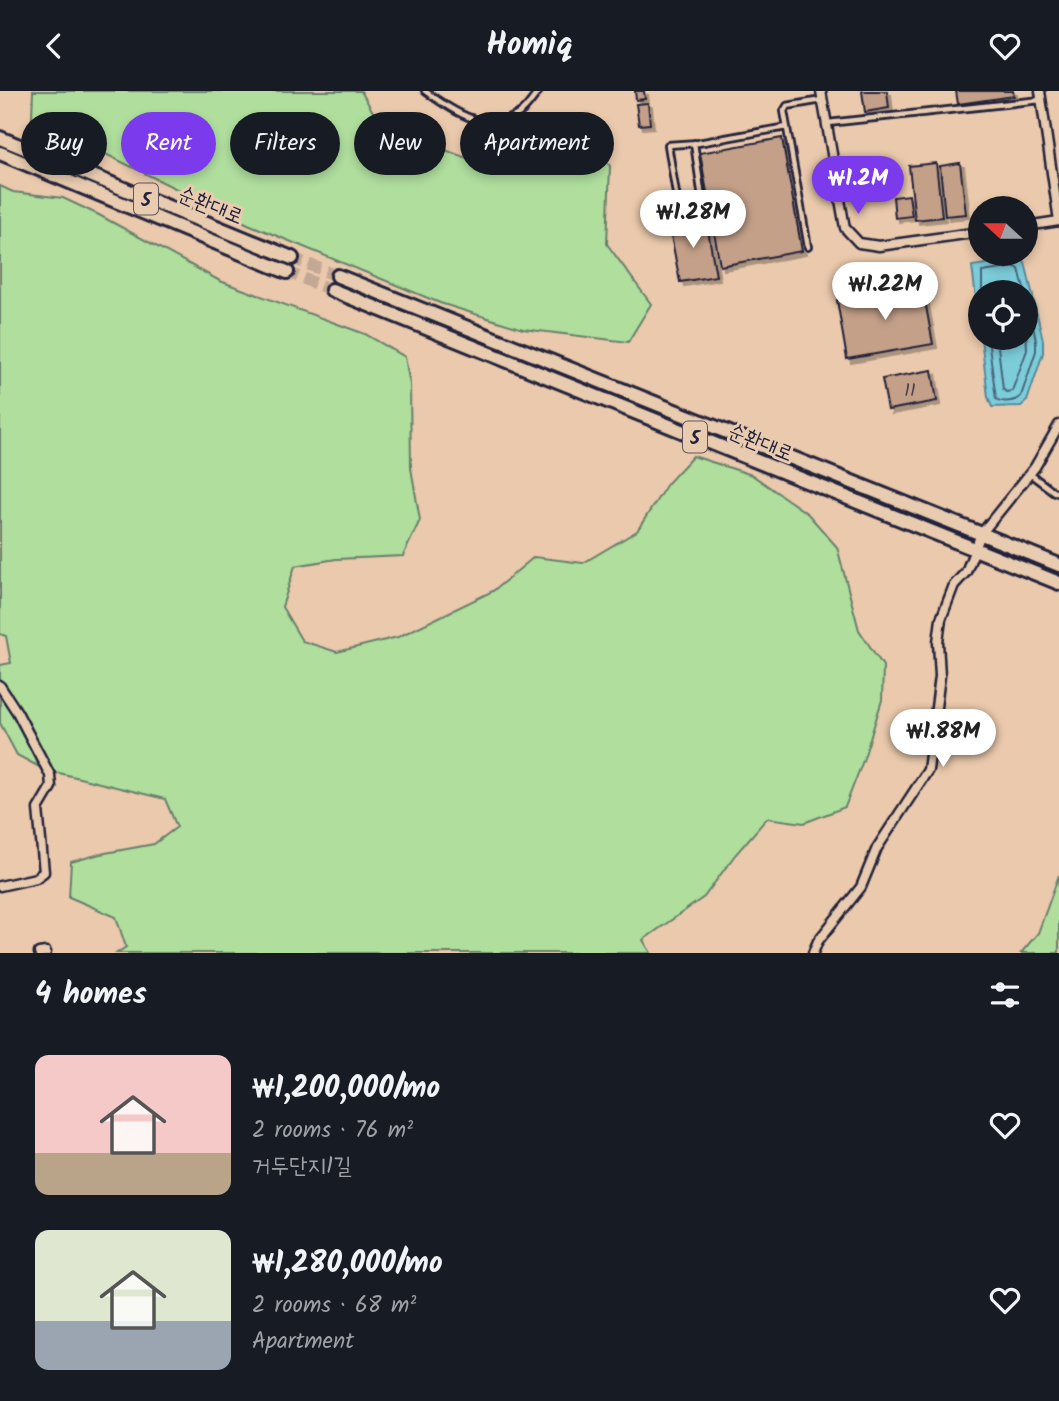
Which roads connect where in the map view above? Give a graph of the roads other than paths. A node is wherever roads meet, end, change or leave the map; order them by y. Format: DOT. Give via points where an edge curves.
graph roads {
  1 [pos="425,91"];
  2 [pos="539,91"];
  3 [pos="822,95"];
  4 [pos="1041,96"];
  5 [pos="827,123"];
  6 [pos="787,127"];
  7 [pos="0,138"];
  8 [pos="694,143"];
  9 [pos="0,153"];
  10 [pos="1059,221"];
  11 [pos="1038,224"];
  12 [pos="968,234"];
  13 [pos="808,247"];
  14 [pos="292,258"];
  15 [pos="287,272"];
  16 [pos="338,277"];
  17 [pos="332,290"];
  18 [pos="1059,425"];
  19 [pos="1030,473"];
  20 [pos="1059,492"];
  21 [pos="981,534"];
  22 [pos="974,549"];
  23 [pos="1059,565"];
  24 [pos="1059,583"];
  25 [pos="0,686"];
  26 [pos="0,886"];
  27 [pos="813,953"];
  1 -- 2 [label="lane" via="449,109 488,123 522,112"];
  3 -- 5 [label="street"];
  3 -- 6 [label="lane" via="787,106"];
  4 -- 5 [label="lane"];
  4 -- 10 [label="street"];
  5 -- 12 [label="street" via="845,228 859,243 879,246"];
  6 -- 8 [label="lane"];
  6 -- 13 [label="lane"];
  7 -- 14 [label="main road, 순환대로 / 5"];
  8 -- 8 [label="lane" via="668,145 682,214 699,211 703,205"];
  9 -- 15 [label="main road, 순환대로 / 5"];
  10 -- 11 [label="street"];
  16 -- 21 [label="main road, 순환대로 / 5"];
  17 -- 22 [label="main road, 순환대로 / 5"];
  18 -- 19 [label="street"];
  19 -- 20 [label="lane"];
  19 -- 21 [label="street"];
  21 -- 22 [label="street"];
  21 -- 23 [label="main road, 순환대로 / 5"];
  22 -- 24 [label="main road, 순환대로 / 5"];
  22 -- 27 [label="street" via="941,619 940,676 928,770 877,848 861,887"];
  25 -- 26 [label="street" via="50,775 51,787 37,809 44,872 36,879"];
}
